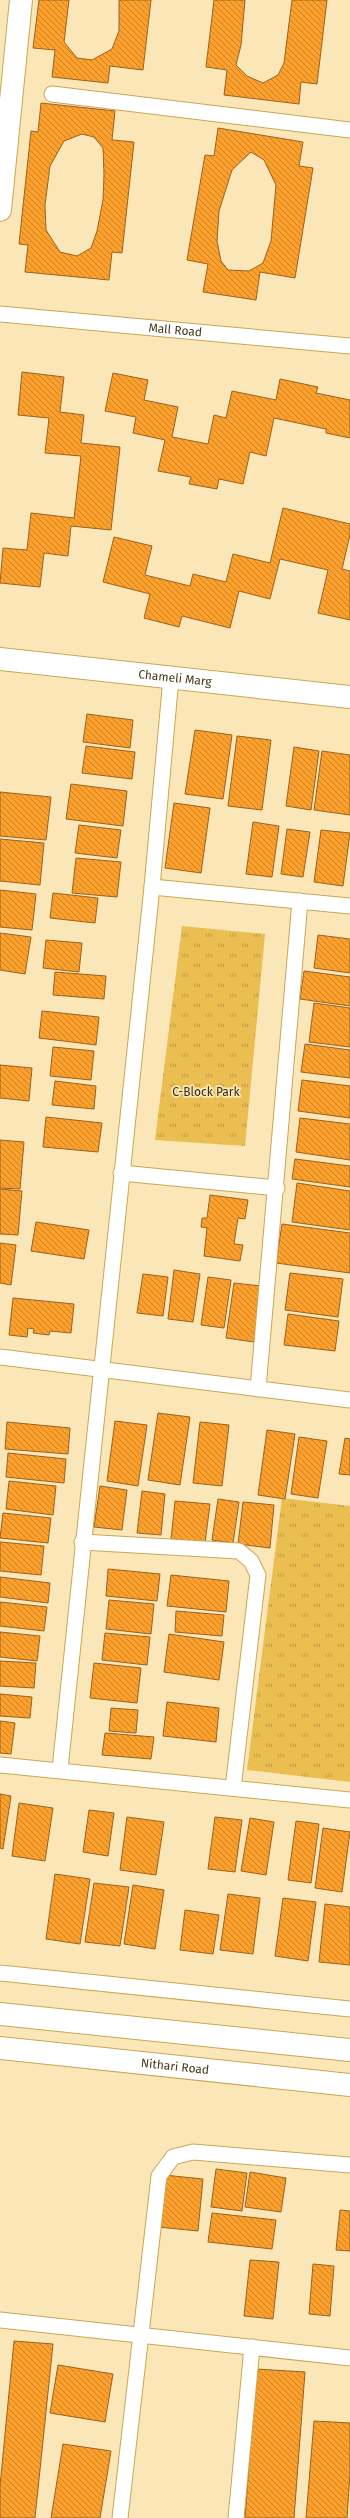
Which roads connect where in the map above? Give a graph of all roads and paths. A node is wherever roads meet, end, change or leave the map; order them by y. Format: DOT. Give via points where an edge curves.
graph roads {
  1 [pos="21,0"];
  2 [pos="52,94"];
  3 [pos="350,130"];
  4 [pos="0,210"];
  5 [pos="0,314"];
  6 [pos="350,346"];
  7 [pos="0,659"];
  8 [pos="171,678"];
  9 [pos="350,697"];
  10 [pos="152,886"];
  11 [pos="300,901"];
  12 [pos="350,906"];
  13 [pos="121,1173"];
  14 [pos="277,1188"];
  15 [pos="0,1357"];
  16 [pos="101,1371"];
  17 [pos="258,1389"];
  18 [pos="350,1400"];
  19 [pos="82,1542"];
  20 [pos="0,1765"];
  21 [pos="60,1769"];
  22 [pos="232,1788"];
  23 [pos="350,1800"];
  24 [pos="0,1973"];
  25 [pos="350,2009"];
  26 [pos="0,2014"];
  27 [pos="0,2048"];
  28 [pos="350,2050"];
  29 [pos="350,2085"];
  30 [pos="350,2165"];
  31 [pos="0,2320"];
  32 [pos="141,2334"];
  33 [pos="252,2347"];
  34 [pos="350,2358"];
  35 [pos="120,2518"];
  36 [pos="236,2518"];
  1 -- 4 [label="street"];
  2 -- 3 [label="street"];
  5 -- 6 [label="street, Mall Road"];
  7 -- 8 [label="street, Chameli Marg"];
  8 -- 9 [label="street, Chameli Marg"];
  8 -- 10 [label="street"];
  10 -- 11 [label="street"];
  10 -- 13 [label="street"];
  11 -- 12 [label="street"];
  11 -- 14 [label="street"];
  13 -- 14 [label="street"];
  13 -- 16 [label="street"];
  14 -- 17 [label="street"];
  15 -- 16 [label="street"];
  16 -- 17 [label="street"];
  16 -- 19 [label="street"];
  17 -- 18 [label="street"];
  19 -- 21 [label="street"];
  19 -- 22 [label="street" via="239,1551 251,1561 258,1575"];
  20 -- 21 [label="street"];
  21 -- 22 [label="street"];
  22 -- 23 [label="street"];
  24 -- 25 [label="street"];
  26 -- 28 [label="street"];
  27 -- 29 [label="street, Nithari Road"];
  30 -- 32 [label="street" via="193,2152 173,2157 159,2176"];
  31 -- 32 [label="street"];
  32 -- 33 [label="street"];
  32 -- 35 [label="street"];
  33 -- 34 [label="street"];
  33 -- 36 [label="street"];
}
